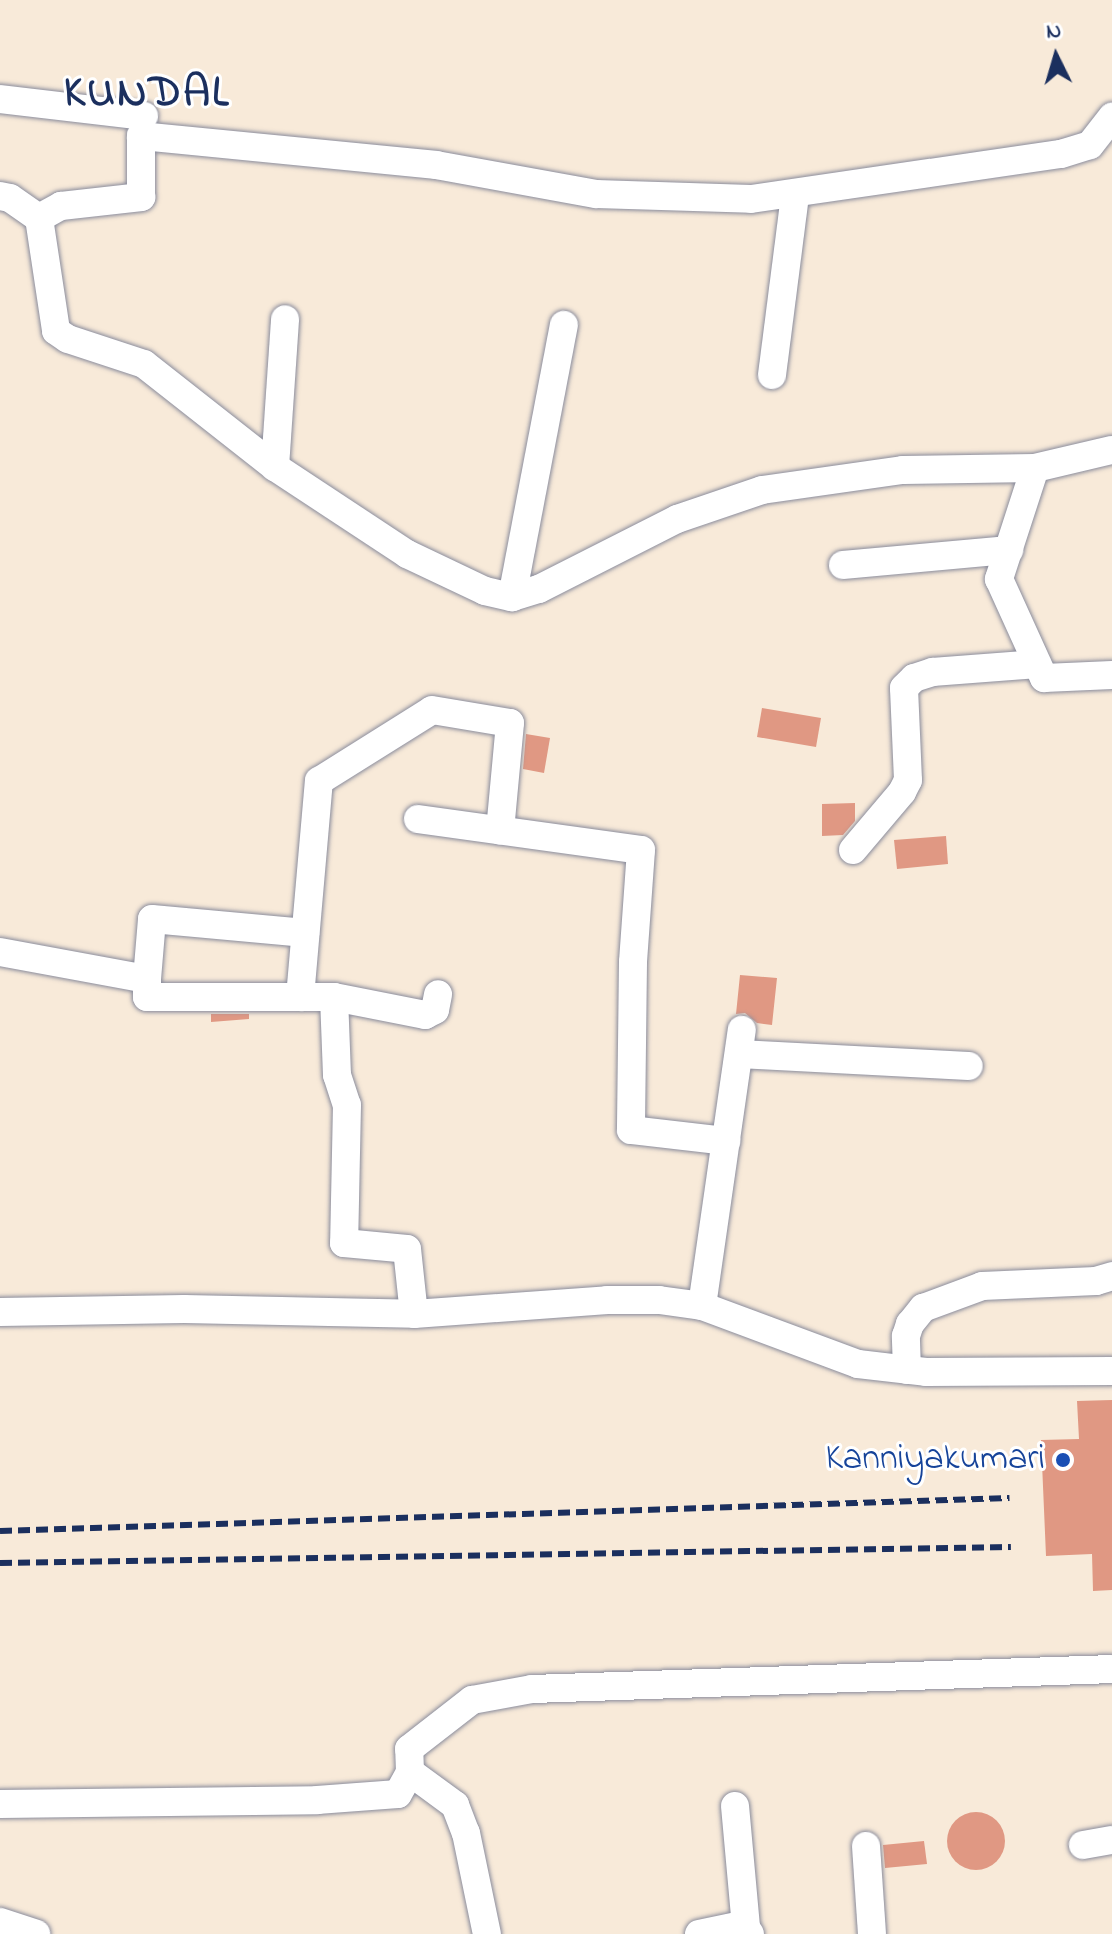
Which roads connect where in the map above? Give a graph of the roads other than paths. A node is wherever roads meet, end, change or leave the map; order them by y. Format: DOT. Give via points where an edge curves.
graph roads {
  1 [pos="0,99"];
  2 [pos="144,116"];
  3 [pos="1112,117"];
  4 [pos="795,195"];
  5 [pos="0,196"];
  6 [pos="39,218"];
  7 [pos="285,319"];
  8 [pos="564,325"];
  9 [pos="772,375"];
  10 [pos="1112,450"];
  11 [pos="275,467"];
  12 [pos="1035,468"];
  13 [pos="1009,550"];
  14 [pos="843,565"];
  15 [pos="512,597"];
  16 [pos="1037,664"];
  17 [pos="1112,675"];
  18 [pos="418,819"];
  19 [pos="500,831"];
  20 [pos="853,850"];
  21 [pos="305,933"];
  22 [pos="0,952"];
  23 [pos="147,979"];
  24 [pos="438,994"];
  25 [pos="300,997"];
  26 [pos="334,997"];
  27 [pos="969,1066"];
  28 [pos="726,1141"];
  29 [pos="1112,1276"];
  30 [pos="702,1306"];
  31 [pos="0,1312"];
  32 [pos="414,1314"];
  33 [pos="907,1370"];
  34 [pos="1112,1371"];
  35 [pos="1112,1669"];
  36 [pos="410,1772"];
  37 [pos="0,1804"];
  38 [pos="735,1806"];
  39 [pos="1112,1840"];
  40 [pos="1083,1845"];
  41 [pos="866,1846"];
  42 [pos="0,1922"];
  43 [pos="748,1931"];
  44 [pos="36,1934"];
  45 [pos="487,1934"];
  46 [pos="699,1934"];
  47 [pos="872,1934"];
  1 -- 2 [label="street"];
  3 -- 4 [label="street" via="1090,145 1061,154"];
  4 -- 6 [label="street" via="751,199 596,194 436,165 141,136 141,197 61,206"];
  4 -- 9 [label="street"];
  5 -- 6 [label="street"];
  6 -- 11 [label="street" via="56,331 144,364"];
  7 -- 11 [label="street"];
  8 -- 15 [label="street"];
  10 -- 12 [label="street"];
  11 -- 15 [label="street" via="407,554 485,591"];
  12 -- 13 [label="street"];
  12 -- 15 [label="street" via="903,470 762,490 677,519 539,589"];
  13 -- 14 [label="street"];
  13 -- 16 [label="street" via="999,579"];
  16 -- 17 [label="street" via="1044,678"];
  16 -- 20 [label="street" via="933,672 904,688 908,780"];
  18 -- 19 [label="street"];
  19 -- 21 [label="street" via="510,723 432,710 319,781"];
  19 -- 28 [label="street" via="641,850 631,1130"];
  21 -- 23 [label="street" via="152,919"];
  21 -- 25 [label="street"];
  22 -- 23 [label="street"];
  23 -- 25 [label="street" via="147,997"];
  24 -- 26 [label="street" via="435,1010 425,1015"];
  25 -- 26 [label="street"];
  26 -- 32 [label="street" via="337,1075 347,1105 344,1243 407,1249"];
  27 -- 28 [label="street" via="740,1042"];
  28 -- 30 [label="street"];
  29 -- 33 [label="street" via="982,1286 923,1308 906,1336"];
  30 -- 32 [label="street" via="607,1300"];
  30 -- 33 [label="street" via="858,1364"];
  31 -- 32 [label="street"];
  33 -- 34 [label="street"];
  35 -- 36 [label="street" via="532,1689 472,1700 409,1749"];
  36 -- 37 [label="street" via="398,1794"];
  36 -- 45 [label="street" via="455,1805"];
  38 -- 43 [label="street"];
  39 -- 40 [label="street"];
  41 -- 47 [label="street"];
  42 -- 44 [label="street"];
  43 -- 46 [label="street" via="737,1926"];
}
